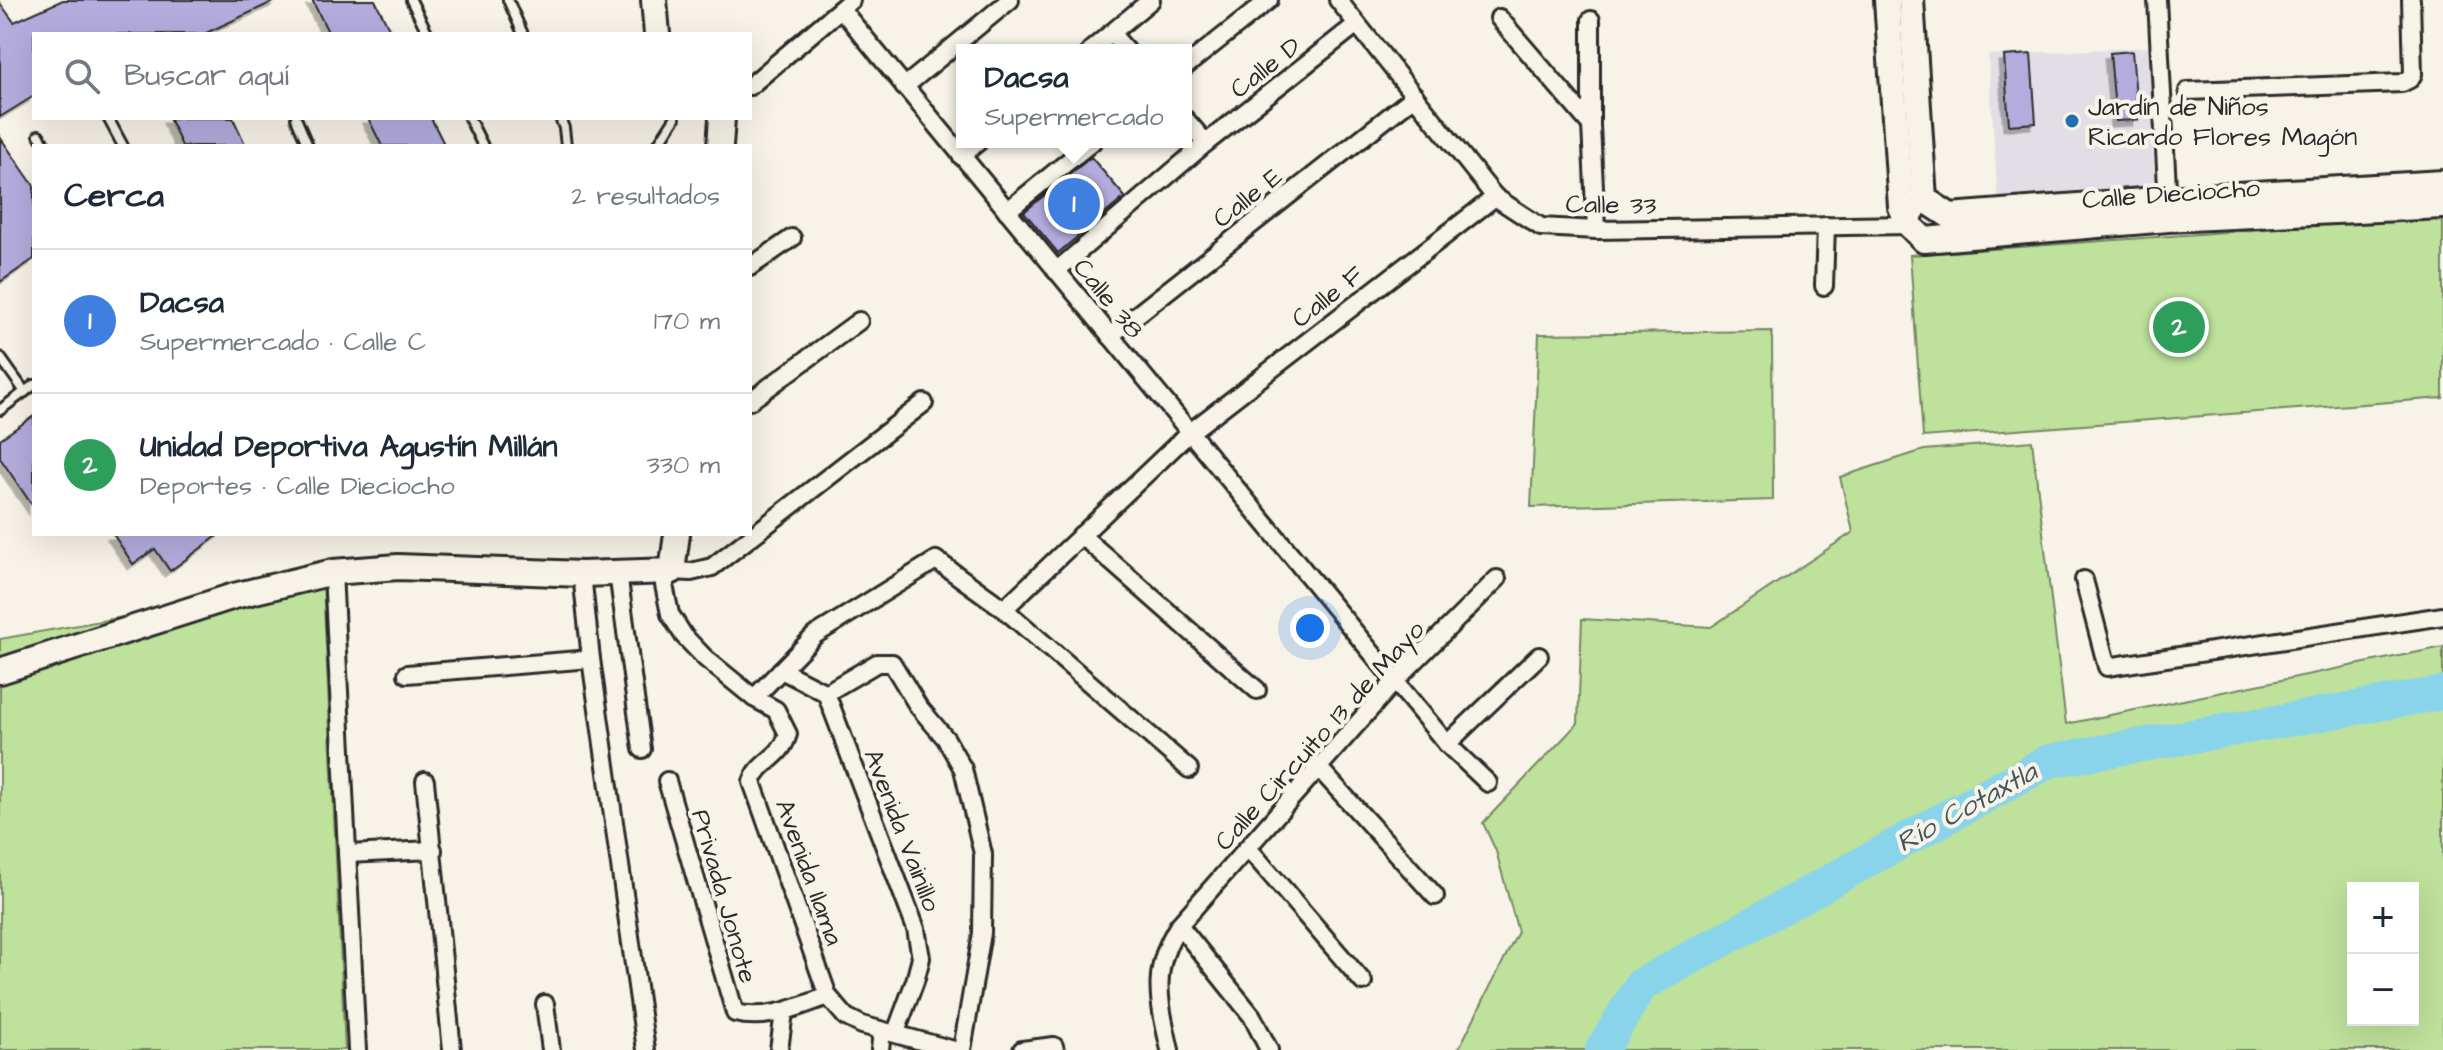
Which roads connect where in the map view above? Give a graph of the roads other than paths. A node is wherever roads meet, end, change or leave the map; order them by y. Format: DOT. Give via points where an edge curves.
graph roads {
  1 [pos="411,0"];
  2 [pos="508,0"];
  3 [pos="654,0"];
  4 [pos="1010,0"];
  5 [pos="1151,0"];
  6 [pos="1269,0"];
  7 [pos="1338,0"];
  8 [pos="1897,0"];
  9 [pos="2157,0"];
  10 [pos="2411,0"];
  11 [pos="846,4"];
  12 [pos="1499,18"];
  13 [pos="1591,20"];
  14 [pos="1357,24"];
  15 [pos="427,32"];
  16 [pos="522,32"];
  17 [pos="657,32"];
  18 [pos="1111,33"];
  19 [pos="956,44"];
  20 [pos="956,44"];
  21 [pos="1098,44"];
  22 [pos="1121,44"];
  23 [pos="1192,61"];
  24 [pos="752,84"];
  25 [pos="904,87"];
  26 [pos="2188,91"];
  27 [pos="1415,96"];
  28 [pos="109,120"];
  29 [pos="297,120"];
  30 [pos="470,120"];
  31 [pos="561,120"];
  32 [pos="674,120"];
  33 [pos="722,120"];
  34 [pos="1591,125"];
  35 [pos="1192,127"];
  36 [pos="39,135"];
  37 [pos="1206,143"];
  38 [pos="45,144"];
  39 [pos="122,144"];
  40 [pos="307,144"];
  41 [pos="482,144"];
  42 [pos="566,144"];
  43 [pos="658,144"];
  44 [pos="720,144"];
  45 [pos="971,148"];
  46 [pos="1085,148"];
  47 [pos="961,156"];
  48 [pos="2443,183"];
  49 [pos="1495,197"];
  50 [pos="1924,199"];
  51 [pos="2443,206"];
  52 [pos="2168,209"];
  53 [pos="1007,211"];
  54 [pos="1909,225"];
  55 [pos="1826,226"];
  56 [pos="1596,230"];
  57 [pos="792,238"];
  58 [pos="752,266"];
  59 [pos="1056,271"];
  60 [pos="1824,286"];
  61 [pos="859,321"];
  62 [pos="1110,336"];
  63 [pos="0,357"];
  64 [pos="32,387"];
  65 [pos="25,392"];
  66 [pos="752,400"];
  67 [pos="924,403"];
  68 [pos="0,410"];
  69 [pos="1189,433"];
  70 [pos="1081,535"];
  71 [pos="677,536"];
  72 [pos="672,571"];
  73 [pos="333,572"];
  74 [pos="618,573"];
  75 [pos="582,574"];
  76 [pos="1497,579"];
  77 [pos="2084,580"];
  78 [pos="1004,609"];
  79 [pos="2443,616"];
  80 [pos="1539,656"];
  81 [pos="591,659"];
  82 [pos="781,670"];
  83 [pos="0,671"];
  84 [pos="407,674"];
  85 [pos="1395,681"];
  86 [pos="1257,690"];
  87 [pos="826,693"];
  88 [pos="754,698"];
  89 [pos="1447,744"];
  90 [pos="642,749"];
  91 [pos="1317,766"];
  92 [pos="1189,769"];
  93 [pos="425,781"];
  94 [pos="667,781"];
  95 [pos="1488,783"];
  96 [pos="1248,848"];
  97 [pos="433,850"];
  98 [pos="347,854"];
  99 [pos="1435,896"];
  100 [pos="1179,925"];
  101 [pos="1363,982"];
  102 [pos="828,996"];
  103 [pos="545,1004"];
  104 [pos="784,1012"];
  105 [pos="889,1032"];
  106 [pos="1055,1048"];
  107 [pos="357,1050"];
  108 [pos="452,1050"];
  109 [pos="551,1050"];
  110 [pos="646,1050"];
  111 [pos="779,1050"];
  112 [pos="880,1050"];
  113 [pos="954,1050"];
  114 [pos="962,1050"];
  115 [pos="1022,1050"];
  116 [pos="1170,1050"];
  117 [pos="1269,1050"];
  1 -- 15 [label="lane"];
  2 -- 16 [label="lane"];
  3 -- 17 [label="street"];
  4 -- 19 [label="street"];
  5 -- 18 [label="street"];
  6 -- 23 [label="street"];
  7 -- 14 [label="street, Calle 33"];
  8 -- 50 [label="street"];
  8 -- 54 [label="street" via="1901,207"];
  9 -- 52 [label="street"];
  10 -- 26 [label="street" via="2413,74 2402,83"];
  11 -- 24 [label="street"];
  11 -- 25 [label="street, Calle 38"];
  12 -- 34 [label="street"];
  13 -- 34 [label="street"];
  14 -- 27 [label="street, Calle 33"];
  14 -- 37 [label="street, Calle D"];
  18 -- 21 [label="street"];
  18 -- 22 [label="street"];
  20 -- 25 [label="street"];
  25 -- 47 [label="street, Calle 38"];
  27 -- 49 [label="street, Calle 33"];
  27 -- 62 [label="street, Calle E"];
  28 -- 39 [label="lane"];
  29 -- 40 [label="lane"];
  30 -- 41 [label="lane"];
  31 -- 42 [label="lane"];
  32 -- 43 [label="lane"];
  33 -- 44 [label="street"];
  34 -- 56 [label="street"];
  35 -- 37 [label="street"];
  36 -- 38 [label="lane"];
  37 -- 59 [label="street, Calle D"];
  45 -- 47 [label="street"];
  46 -- 53 [label="street"];
  47 -- 53 [label="street, Calle 38"];
  48 -- 52 [label="street, Calle Dieciocho"];
  49 -- 56 [label="street, Calle 33" via="1541,227"];
  49 -- 69 [label="street, Calle F"];
  50 -- 52 [label="street, Calle Dieciocho" via="1950,216"];
  50 -- 54 [label="street"];
  51 -- 52 [label="street, Calle Dieciocho"];
  52 -- 54 [label="street, Calle Dieciocho" via="1924,240"];
  53 -- 59 [label="street, Calle 38"];
  54 -- 55 [label="street, Calle 33"];
  55 -- 56 [label="street, Calle 33"];
  55 -- 60 [label="street"];
  57 -- 58 [label="street"];
  59 -- 62 [label="street, Calle 38"];
  61 -- 66 [label="street"];
  62 -- 69 [label="street, Calle 38"];
  63 -- 65 [label="lane"];
  64 -- 65 [label="lane"];
  65 -- 68 [label="lane"];
  67 -- 72 [label="street" via="712,567"];
  69 -- 70 [label="street, Calle F"];
  69 -- 85 [label="street, Calle 38"];
  70 -- 78 [label="street, Calle F"];
  70 -- 86 [label="street"];
  71 -- 72 [label="street"];
  72 -- 74 [label="street"];
  72 -- 88 [label="street" via="664,585 670,614 684,636"];
  73 -- 75 [label="street" via="398,567"];
  73 -- 83 [label="street" via="234,596"];
  73 -- 98 [label="street"];
  74 -- 75 [label="street"];
  74 -- 90 [label="street"];
  75 -- 81 [label="street"];
  76 -- 85 [label="street, Calle Circuito 13 de Mayo"];
  77 -- 79 [label="street" via="2107,667"];
  78 -- 82 [label="street" via="936,560 815,635"];
  78 -- 92 [label="street"];
  80 -- 89 [label="street"];
  81 -- 84 [label="street"];
  81 -- 110 [label="street"];
  82 -- 87 [label="street"];
  82 -- 88 [label="street"];
  85 -- 89 [label="street, Calle 38"];
  85 -- 91 [label="street, Calle Circuito 13 de Mayo"];
  87 -- 105 [label="street, Avenida Vainillo" via="916,929 921,958 915,981"];
  87 -- 114 [label="street" via="877,663 892,663 963,769 983,854 982,933"];
  88 -- 102 [label="street, Avenida Ilama" via="776,710 788,734 784,749 756,770 752,782"];
  89 -- 95 [label="street, Calle 38"];
  91 -- 96 [label="street, Calle Circuito 13 de Mayo"];
  91 -- 99 [label="street"];
  93 -- 97 [label="street"];
  94 -- 104 [label="street, Privada Jonote" via="735,1013"];
  96 -- 100 [label="street, Calle Circuito 13 de Mayo"];
  96 -- 101 [label="street"];
  97 -- 98 [label="street"];
  97 -- 108 [label="street"];
  98 -- 107 [label="street"];
  100 -- 116 [label="street, Calle Circuito 13 de Mayo" via="1159,972 1158,1000"];
  100 -- 117 [label="street" via="1252,1016"];
  102 -- 104 [label="street"];
  102 -- 105 [label="street" via="846,1017"];
  103 -- 109 [label="street"];
  104 -- 111 [label="street"];
  105 -- 112 [label="street, Avenida Vainillo"];
  105 -- 113 [label="street"];
  106 -- 115 [label="street"];
}
